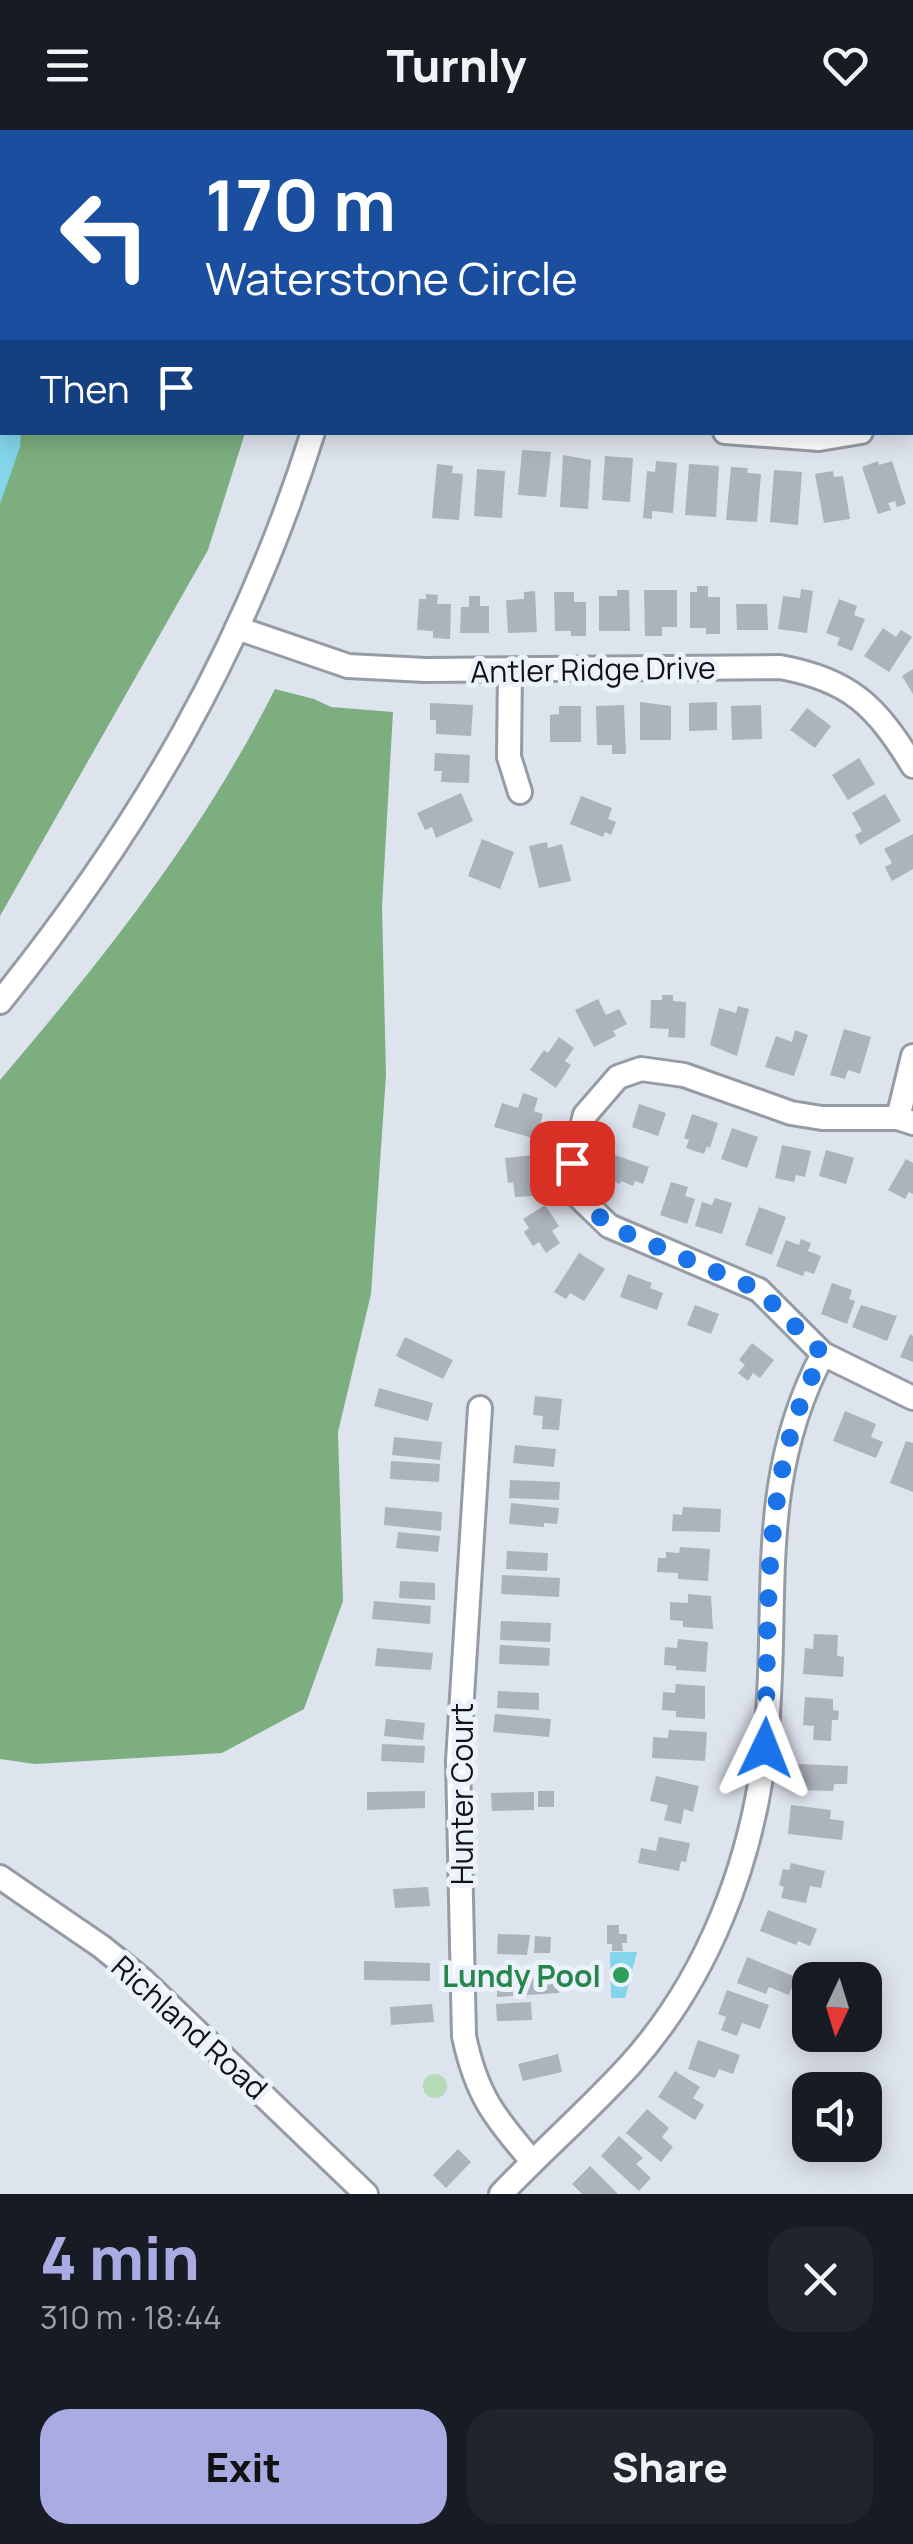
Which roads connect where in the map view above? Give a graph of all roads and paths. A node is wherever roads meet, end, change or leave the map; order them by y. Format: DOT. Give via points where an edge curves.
graph roads {
  1 [pos="313,435"];
  2 [pos="760,435"];
  3 [pos="845,435"];
  4 [pos="237,628"];
  5 [pos="510,670"];
  6 [pos="913,766"];
  7 [pos="520,792"];
  8 [pos="0,1002"];
  9 [pos="913,1056"];
  10 [pos="906,1121"];
  11 [pos="823,1354"];
  12 [pos="913,1398"];
  13 [pos="480,1408"];
  14 [pos="0,1877"];
  15 [pos="532,2161"];
  16 [pos="366,2194"];
  17 [pos="501,2194"];
  1 -- 4 [label="street"];
  2 -- 3 [label="street"];
  4 -- 5 [label="street, Antler Ridge Drive" via="348,666"];
  4 -- 8 [label="street" via="161,775 67,918"];
  5 -- 6 [label="street, Antler Ridge Drive" via="780,667 814,673 869,704"];
  5 -- 7 [label="street" via="509,757"];
  9 -- 10 [label="street"];
  10 -- 11 [label="street" via="791,1113 684,1076 640,1069 618,1077 584,1115 572,1163 576,1194 609,1226 759,1290"];
  11 -- 12 [label="street"];
  11 -- 15 [label="street" via="788,1438 774,1512 765,1748 730,1897 682,1996 631,2064"];
  13 -- 15 [label="street, Hunter Court" via="458,1760 464,2036 486,2104"];
  14 -- 16 [label="street, Richland Road" via="144,1981"];
  15 -- 17 [label="street"];
}
